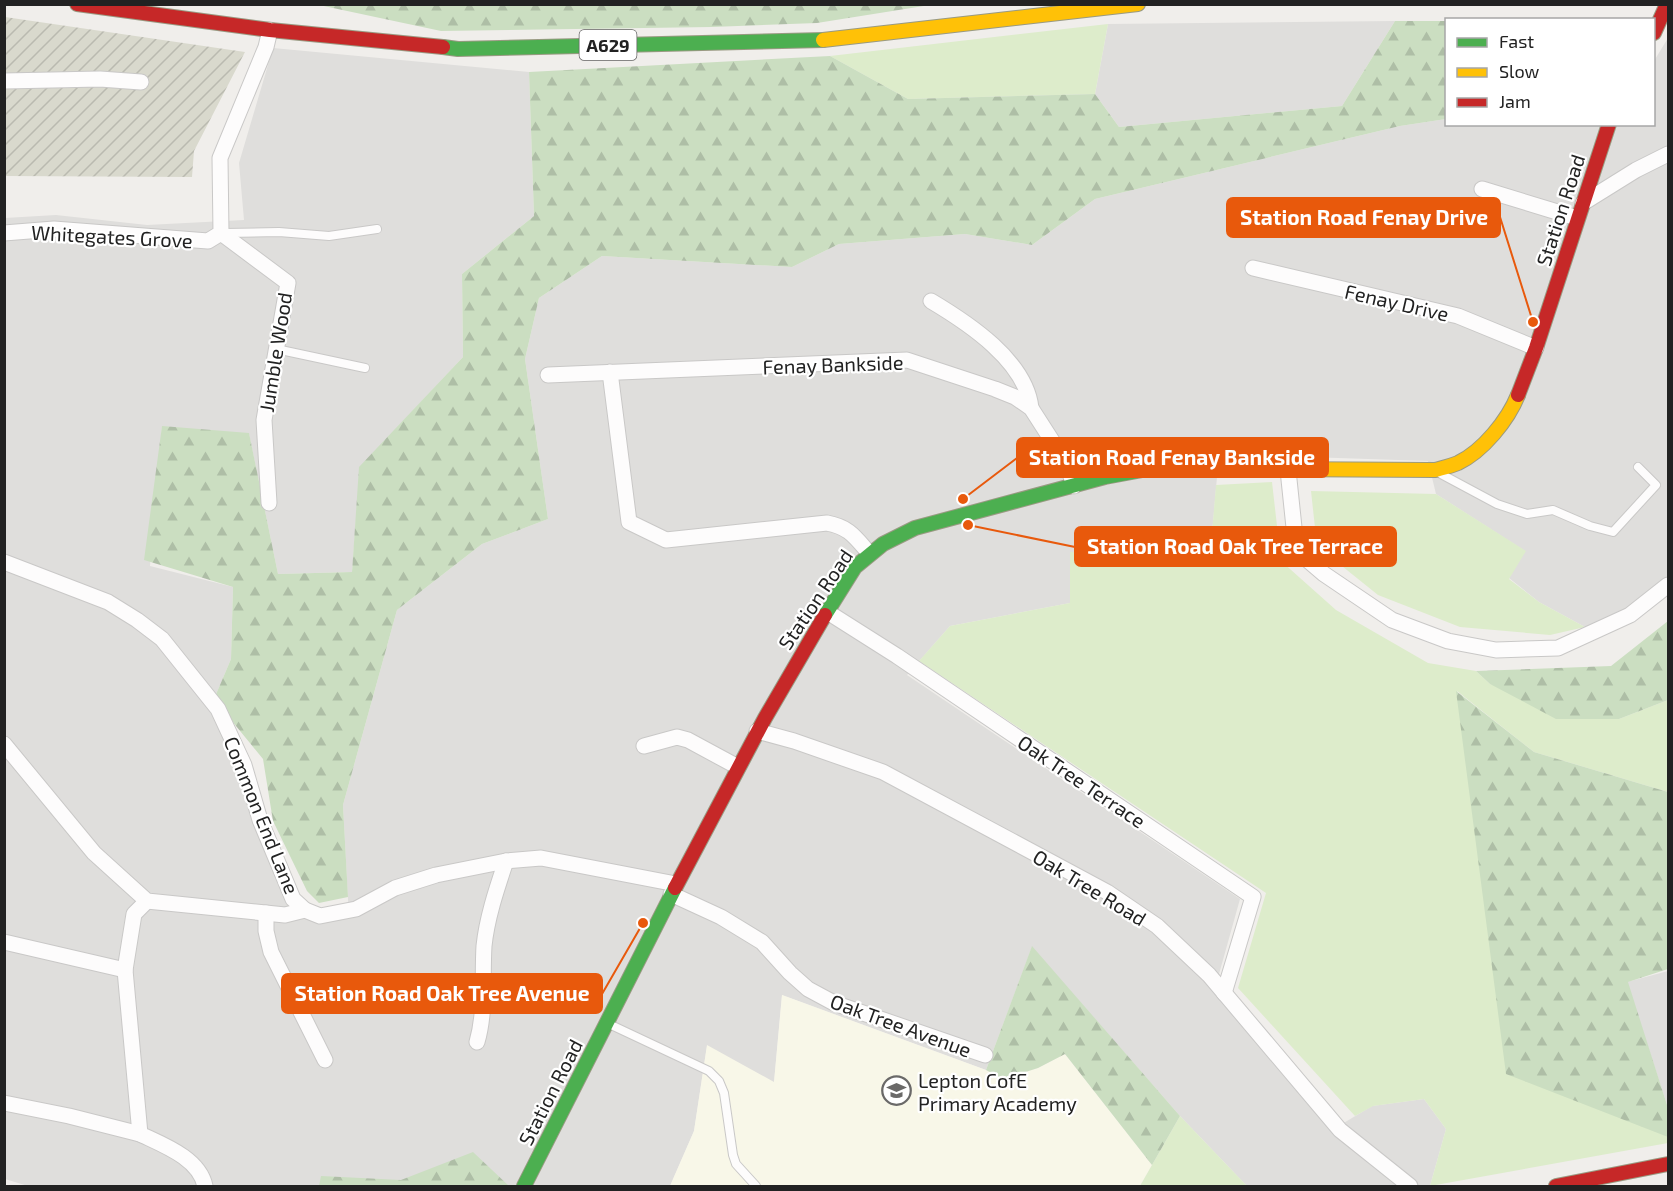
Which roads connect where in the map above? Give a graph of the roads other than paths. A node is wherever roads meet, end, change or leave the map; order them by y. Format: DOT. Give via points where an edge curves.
graph roads {
  1 [pos="77,4"];
  2 [pos="1138,4"];
  3 [pos="1667,4"];
  4 [pos="1655,29"];
  5 [pos="270,30"];
  6 [pos="4,81"];
  7 [pos="141,82"];
  8 [pos="1608,126"];
  9 [pos="1668,153"];
  10 [pos="1482,189"];
  11 [pos="1582,203"];
  12 [pos="1577,218"];
  13 [pos="377,229"];
  14 [pos="4,232"];
  15 [pos="221,233"];
  16 [pos="1253,268"];
  17 [pos="931,301"];
  18 [pos="1536,348"];
  19 [pos="276,350"];
  20 [pos="365,368"];
  21 [pos="610,372"];
  22 [pos="548,375"];
  23 [pos="1031,408"];
  24 [pos="1638,467"];
  25 [pos="1288,470"];
  26 [pos="1435,470"];
  27 [pos="1074,486"];
  28 [pos="269,503"];
  29 [pos="869,553"];
  30 [pos="4,562"];
  31 [pos="1668,585"];
  32 [pos="826,611"];
  33 [pos="757,731"];
  34 [pos="4,744"];
  35 [pos="644,746"];
  36 [pos="738,767"];
  37 [pos="506,861"];
  38 [pos="674,889"];
  39 [pos="147,902"];
  40 [pos="305,910"];
  41 [pos="266,913"];
  42 [pos="4,942"];
  43 [pos="125,970"];
  44 [pos="1224,993"];
  45 [pos="608,1023"];
  46 [pos="477,1042"];
  47 [pos="985,1055"];
  48 [pos="325,1060"];
  49 [pos="4,1103"];
  50 [pos="140,1134"];
  51 [pos="1668,1164"];
  52 [pos="205,1186"];
  53 [pos="524,1186"];
  54 [pos="756,1186"];
  55 [pos="1410,1186"];
  56 [pos="1556,1186"];
  1 -- 5 [label="main road, A629"];
  2 -- 5 [label="main road, A629" via="820,40 458,49"];
  3 -- 4 [label="main road"];
  5 -- 15 [label="street, Whitegates Grove" via="220,158"];
  6 -- 7 [label="street"];
  8 -- 11 [label="main road, Station Road"];
  9 -- 11 [label="street"];
  10 -- 12 [label="street"];
  11 -- 12 [label="main road, Station Road"];
  12 -- 18 [label="main road, Station Road"];
  13 -- 15 [label="lane" via="329,236"];
  14 -- 15 [label="street, Whitegates Grove" via="54,229 208,241"];
  15 -- 19 [label="street, Jumble Wood" via="288,283"];
  16 -- 18 [label="street, Fenay Drive" via="1458,316"];
  17 -- 23 [label="street" via="962,320 1011,365 1030,397"];
  18 -- 26 [label="main road, Station Road" via="1516,400 1492,437 1458,463"];
  19 -- 20 [label="lane"];
  19 -- 28 [label="street, Jumble Wood" via="264,420"];
  21 -- 22 [label="street, Fenay Bankside"];
  21 -- 23 [label="street, Fenay Bankside" via="907,360 995,389"];
  21 -- 29 [label="street" via="629,522 666,540 827,523 841,525"];
  23 -- 27 [label="street, Fenay Bankside" via="1067,464"];
  24 -- 26 [label="lane" via="1656,485 1613,531 1590,526 1554,510 1527,514 1497,504"];
  25 -- 26 [label="main road, Station Road"];
  25 -- 27 [label="main road, Station Road" via="1148,470"];
  25 -- 31 [label="street" via="1295,537 1303,556 1392,620 1448,641 1496,650 1557,648 1630,615"];
  27 -- 29 [label="main road, Station Road" via="915,528"];
  29 -- 32 [label="main road, Station Road"];
  30 -- 40 [label="street, Common End Lane" via="108,602 169,647 218,709 244,765 260,820 293,899"];
  32 -- 33 [label="main road, Station Road"];
  32 -- 44 [label="street, Oak Tree Terrace" via="1253,897"];
  33 -- 36 [label="main road, Station Road"];
  33 -- 44 [label="street, Oak Tree Road" via="883,772 1107,892 1157,926"];
  34 -- 39 [label="street" via="94,853"];
  35 -- 36 [label="street" via="677,737"];
  36 -- 38 [label="main road, Station Road"];
  37 -- 38 [label="street, Common End Lane" via="541,858"];
  37 -- 40 [label="street, Common End Lane" via="394,888 356,909 320,916"];
  37 -- 46 [label="street" via="484,944 482,1023"];
  38 -- 45 [label="main road, Station Road"];
  38 -- 47 [label="street, Oak Tree Avenue" via="762,942 808,990 834,1003"];
  39 -- 41 [label="street"];
  39 -- 43 [label="street" via="134,914"];
  40 -- 41 [label="street" via="285,915"];
  41 -- 48 [label="street" via="271,952"];
  42 -- 43 [label="street"];
  43 -- 50 [label="street"];
  44 -- 55 [label="street, Oak Tree Road" via="1340,1130"];
  45 -- 53 [label="main road, Station Road"];
  45 -- 54 [label="lane" via="710,1071 724,1093 736,1164"];
  49 -- 50 [label="street"];
  50 -- 52 [label="street" via="194,1164"];
  51 -- 56 [label="main road"];
}
